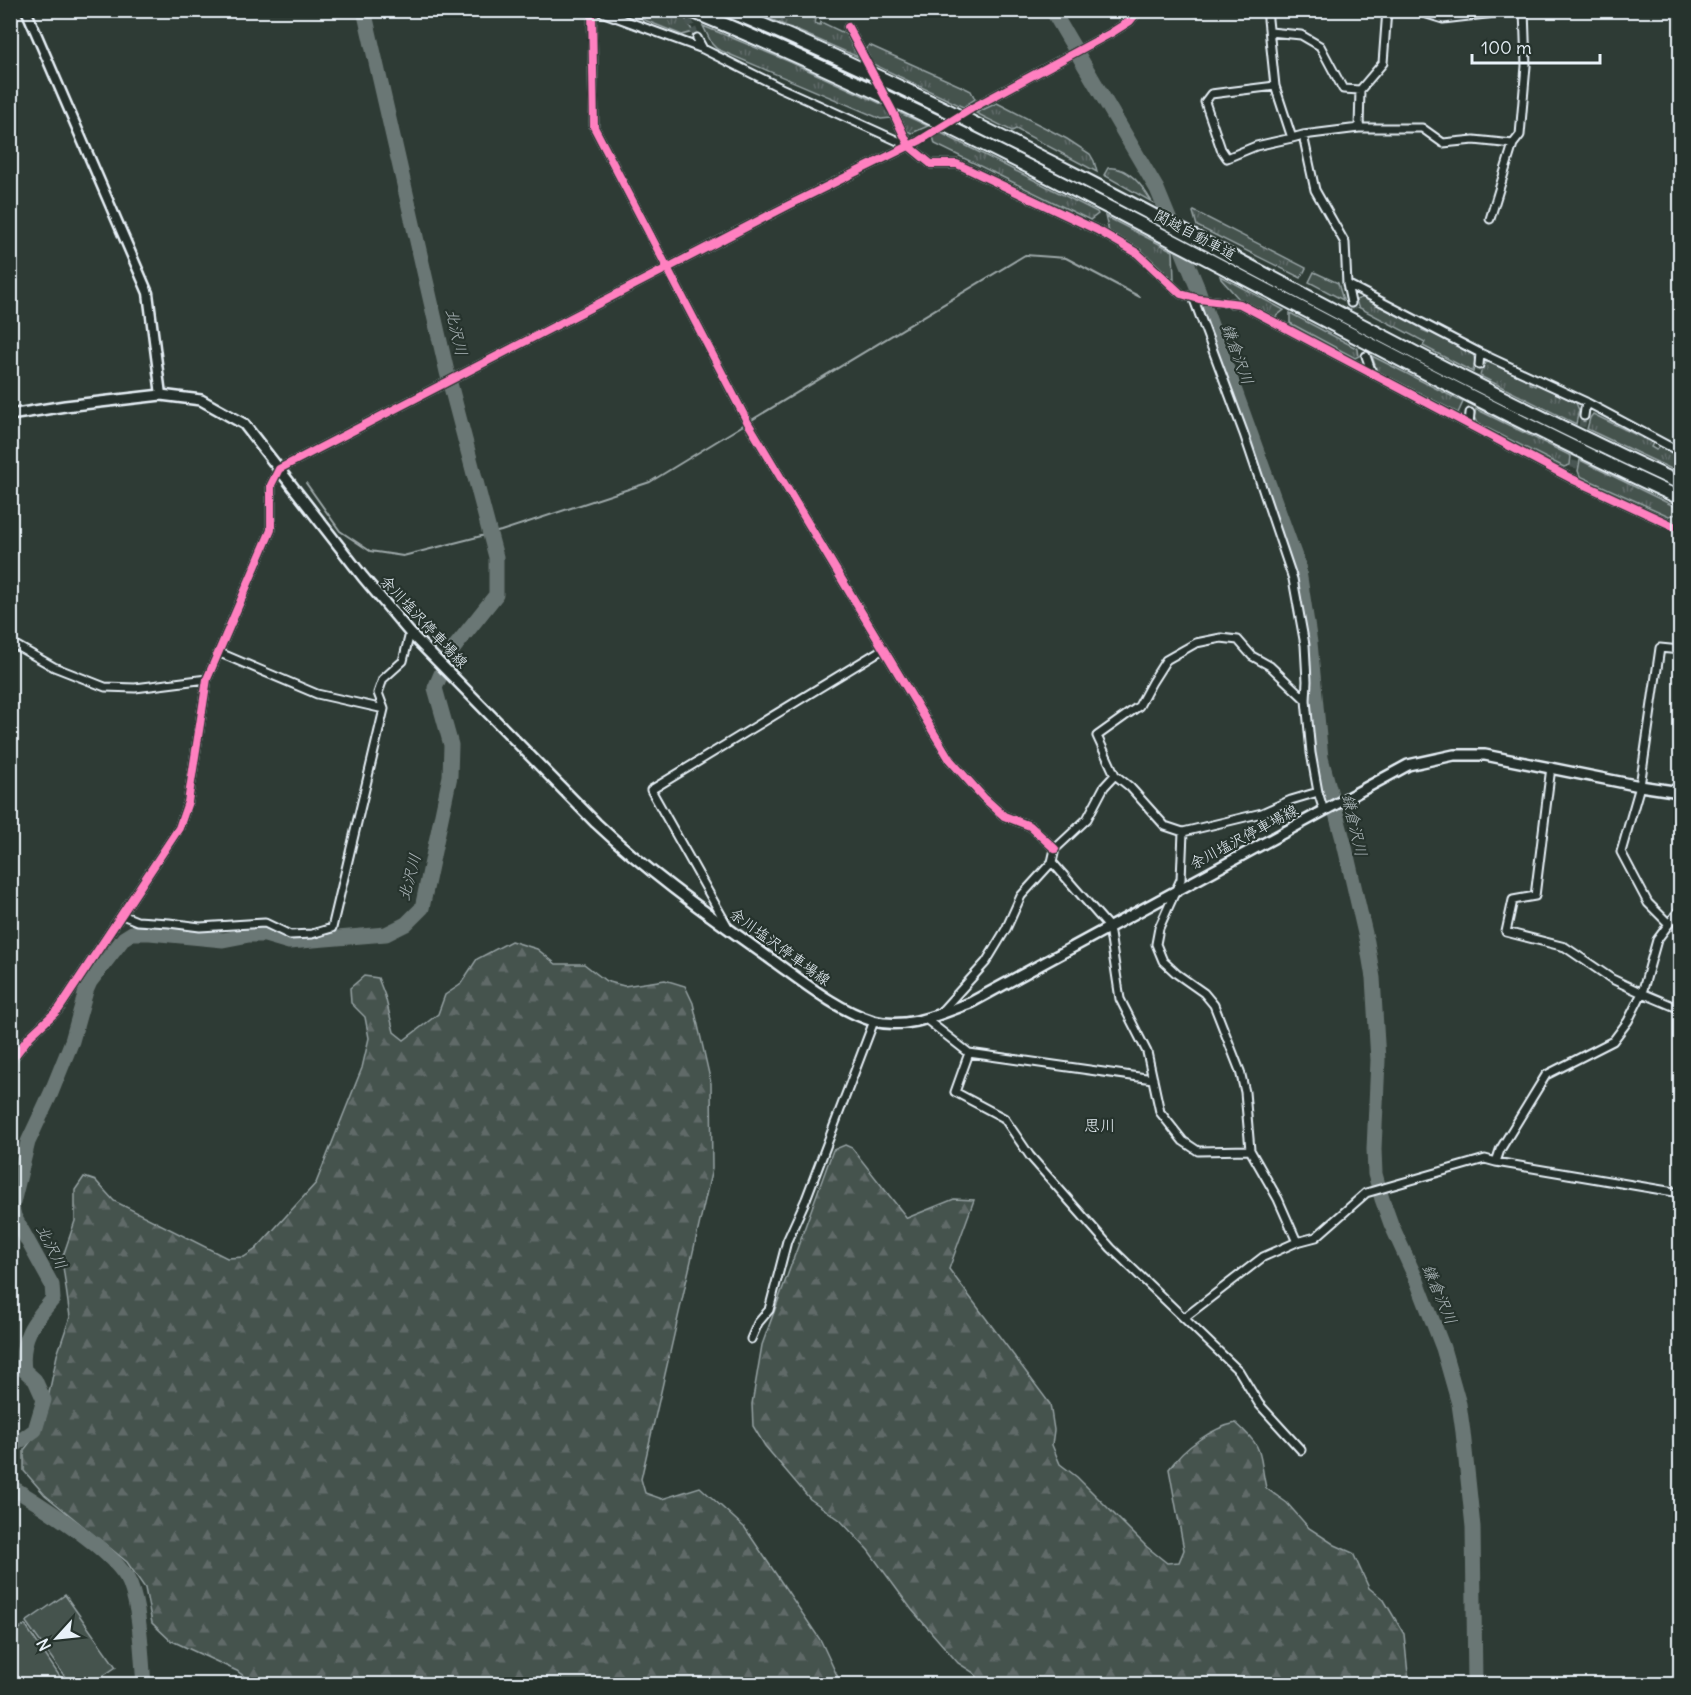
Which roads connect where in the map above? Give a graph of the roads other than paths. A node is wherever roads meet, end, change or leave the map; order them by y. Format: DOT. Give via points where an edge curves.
graph roads {
  1 [pos="26,10"];
  2 [pos="594,10"];
  3 [pos="689,10"];
  4 [pos="727,10"];
  5 [pos="1139,10"];
  6 [pos="1267,10"];
  7 [pos="1387,10"];
  8 [pos="1414,10"];
  9 [pos="1522,10"];
  10 [pos="848,27"];
  11 [pos="1270,32"];
  12 [pos="697,38"];
  13 [pos="703,49"];
  14 [pos="865,59"];
  15 [pos="1275,86"];
  16 [pos="1360,90"];
  17 [pos="974,107"];
  18 [pos="893,112"];
  19 [pos="1359,128"];
  20 [pos="1303,135"];
  21 [pos="1292,138"];
  22 [pos="919,141"];
  23 [pos="1513,144"];
  24 [pos="909,146"];
  25 [pos="1490,219"];
  26 [pos="667,269"];
  27 [pos="1347,284"];
  28 [pos="1196,298"];
  29 [pos="1351,303"];
  30 [pos="1480,353"];
  31 [pos="1366,356"];
  32 [pos="1479,365"];
  33 [pos="1372,373"];
  34 [pos="161,395"];
  35 [pos="1586,402"];
  36 [pos="1470,413"];
  37 [pos="10,415"];
  38 [pos="1584,416"];
  39 [pos="1469,424"];
  40 [pos="1680,452"];
  41 [pos="1574,468"];
  42 [pos="279,469"];
  43 [pos="1572,479"];
  44 [pos="1680,483"];
  45 [pos="1680,498"];
  46 [pos="1680,529"];
  47 [pos="410,633"];
  48 [pos="10,642"];
  49 [pos="883,649"];
  50 [pos="1680,650"];
  51 [pos="220,653"];
  52 [pos="207,679"];
  53 [pos="1306,700"];
  54 [pos="384,709"];
  55 [pos="1551,767"];
  56 [pos="1115,775"];
  57 [pos="1640,786"];
  58 [pos="1318,792"];
  59 [pos="1680,792"];
  60 [pos="1324,811"];
  61 [pos="1183,832"];
  62 [pos="1055,849"];
  63 [pos="1052,862"];
  64 [pos="1176,890"];
  65 [pos="1680,909"];
  66 [pos="122,915"];
  67 [pos="1669,924"];
  68 [pos="1109,927"];
  69 [pos="729,929"];
  70 [pos="1642,993"];
  71 [pos="1680,1009"];
  72 [pos="939,1015"];
  73 [pos="927,1020"];
  74 [pos="874,1021"];
  75 [pos="969,1053"];
  76 [pos="10,1062"];
  77 [pos="1153,1079"];
  78 [pos="1250,1150"];
  79 [pos="1496,1162"];
  80 [pos="1680,1193"];
  81 [pos="1297,1242"];
  82 [pos="1184,1318"];
  83 [pos="751,1339"];
  84 [pos="1301,1450"];
  1 -- 34 [label="street" via="148,293"];
  2 -- 13 [label="street"];
  2 -- 26 [label="street" via="594,127"];
  3 -- 45 [label="highway, 関越自動車道" via="868,88 1162,235 1557,441"];
  4 -- 44 [label="highway, 関越自動車道" via="878,76 1497,395"];
  5 -- 17 [label="street" via="1130,21 1088,46"];
  6 -- 11 [label="street"];
  7 -- 16 [label="street" via="1383,63"];
  8 -- 9 [label="street" via="1443,19"];
  9 -- 23 [label="street" via="1526,66 1520,135"];
  10 -- 14 [label="street"];
  11 -- 15 [label="street"];
  11 -- 16 [label="street" via="1301,35 1320,46 1343,89"];
  12 -- 13 [label="street"];
  13 -- 24 [label="street"];
  15 -- 21 [label="street"];
  15 -- 21 [label="street" via="1211,94 1205,102 1227,158"];
  16 -- 19 [label="street"];
  18 -- 24 [label="street"];
  19 -- 20 [label="street"];
  19 -- 23 [label="street" via="1422,128 1443,142"];
  20 -- 21 [label="street"];
  20 -- 27 [label="street" via="1315,190 1345,243"];
  22 -- 24 [label="street"];
  23 -- 25 [label="street"];
  24 -- 26 [label="street"];
  24 -- 28 [label="street" via="931,164 957,164 1099,231 1137,253 1181,294"];
  26 -- 42 [label="street"];
  26 -- 49 [label="street" via="748,423"];
  27 -- 29 [label="street"];
  27 -- 30 [label="street"];
  28 -- 33 [label="street" via="1240,304"];
  28 -- 53 [label="street" via="1293,579 1305,645"];
  30 -- 32 [label="street"];
  30 -- 35 [label="street"];
  31 -- 33 [label="street"];
  33 -- 39 [label="street"];
  34 -- 37 [label="main road, 余川塩沢停車場線"];
  34 -- 42 [label="main road, 余川塩沢停車場線" via="201,400 244,424"];
  35 -- 38 [label="street"];
  35 -- 40 [label="street"];
  36 -- 39 [label="street"];
  39 -- 43 [label="street"];
  41 -- 43 [label="street"];
  42 -- 47 [label="main road, 余川塩沢停車場線"];
  42 -- 51 [label="street" via="271,485 271,530"];
  43 -- 46 [label="street"];
  47 -- 54 [label="street" via="404,661 383,679 378,693"];
  47 -- 69 [label="main road, 余川塩沢停車場線" via="620,845"];
  48 -- 52 [label="street" via="54,667 105,687 135,688"];
  49 -- 62 [label="street" via="950,760 1005,816 1030,826"];
  49 -- 69 [label="street" via="651,789"];
  50 -- 57 [label="street" via="1660,648"];
  51 -- 52 [label="street"];
  51 -- 54 [label="street" via="317,694"];
  52 -- 66 [label="street" via="188,802 179,828"];
  53 -- 56 [label="street" via="1238,640 1221,638 1196,643 1166,660 1139,706 1097,736"];
  53 -- 58 [label="street"];
  54 -- 66 [label="street" via="332,928 290,935 265,923 200,927 137,921"];
  55 -- 57 [label="main road, 余川塩沢停車場線"];
  55 -- 60 [label="main road, 余川塩沢停車場線" via="1485,755 1454,755 1408,765"];
  55 -- 70 [label="street" via="1535,896 1513,900 1506,932 1565,947 1612,979"];
  56 -- 61 [label="street" via="1165,825"];
  56 -- 62 [label="street" via="1087,819"];
  57 -- 59 [label="main road, 余川塩沢停車場線"];
  57 -- 67 [label="street" via="1622,852 1648,903"];
  58 -- 60 [label="street"];
  58 -- 61 [label="street" via="1262,813"];
  60 -- 64 [label="main road, 余川塩沢停車場線"];
  61 -- 64 [label="street" via="1181,879"];
  62 -- 63 [label="street"];
  63 -- 68 [label="street"];
  63 -- 72 [label="street" via="1022,896 986,962"];
  64 -- 68 [label="main road, 余川塩沢停車場線"];
  64 -- 78 [label="street" via="1156,944 1163,961 1214,1005 1240,1071"];
  65 -- 67 [label="street"];
  66 -- 76 [label="street" via="59,1009"];
  67 -- 70 [label="street" via="1657,940"];
  68 -- 72 [label="main road, 余川塩沢停車場線" via="970,1003"];
  68 -- 77 [label="street" via="1120,999 1147,1052"];
  69 -- 74 [label="main road, 余川塩沢停車場線" via="830,1001"];
  70 -- 71 [label="street"];
  70 -- 79 [label="street" via="1613,1041 1546,1075"];
  72 -- 73 [label="main road, 余川塩沢停車場線"];
  73 -- 74 [label="main road, 余川塩沢停車場線"];
  73 -- 75 [label="street"];
  74 -- 83 [label="street" via="787,1241 769,1310"];
  75 -- 77 [label="street"];
  75 -- 82 [label="street" via="956,1092 1004,1118 1030,1156 1111,1248"];
  77 -- 78 [label="street" via="1160,1112 1183,1141 1198,1151"];
  78 -- 81 [label="street"];
  79 -- 80 [label="street"];
  79 -- 81 [label="street" via="1485,1159 1366,1193 1316,1237"];
  81 -- 82 [label="street" via="1263,1257"];
  82 -- 84 [label="street" via="1239,1371 1259,1404"];
}
